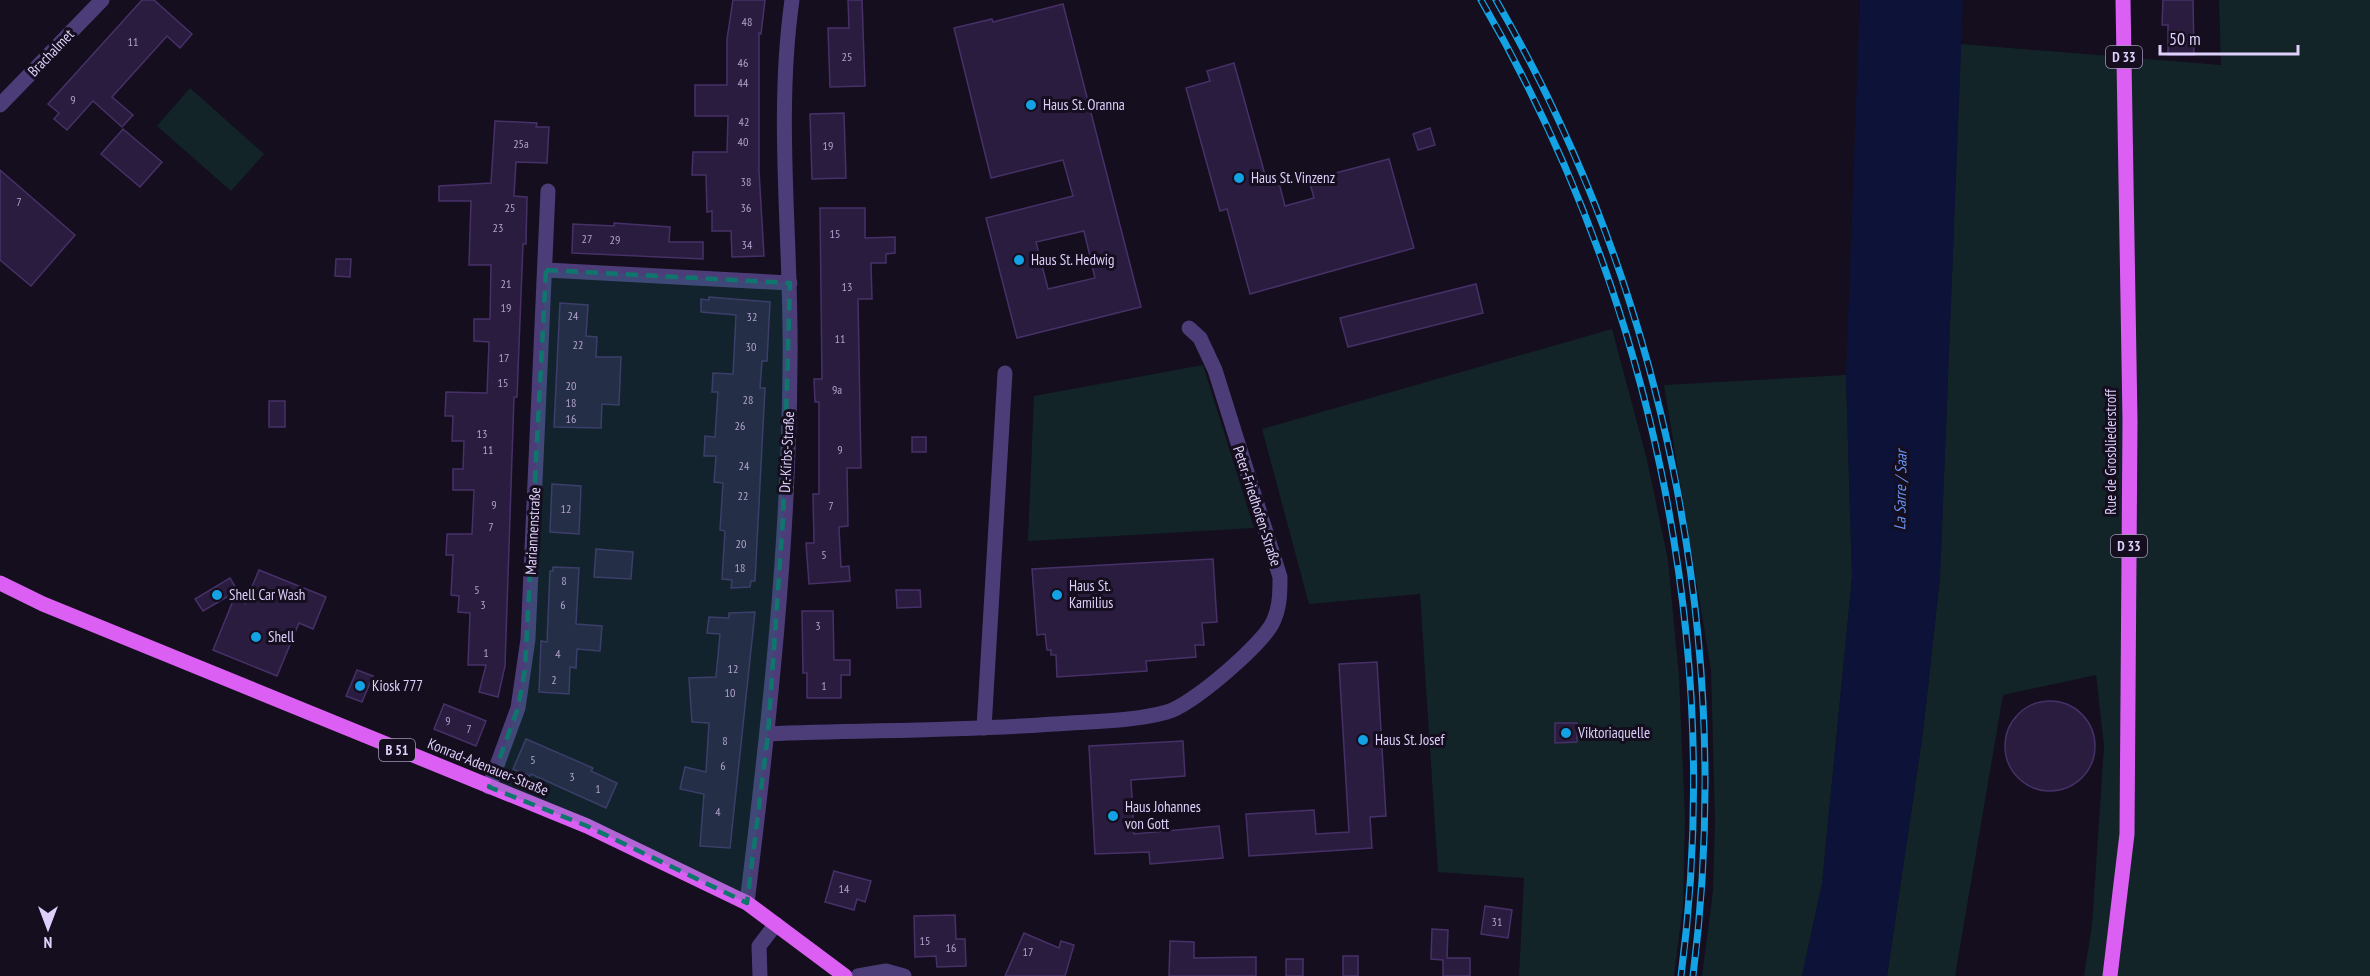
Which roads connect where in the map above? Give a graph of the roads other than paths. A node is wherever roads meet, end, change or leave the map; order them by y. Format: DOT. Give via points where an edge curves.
graph roads {
  1 [pos="102,0"];
  2 [pos="792,0"];
  3 [pos="2123,0"];
  4 [pos="0,105"];
  5 [pos="548,191"];
  6 [pos="546,270"];
  7 [pos="790,283"];
  8 [pos="1189,328"];
  9 [pos="1005,373"];
  10 [pos="0,583"];
  11 [pos="984,728"];
  12 [pos="768,734"];
  13 [pos="489,787"];
  14 [pos="747,903"];
  15 [pos="772,930"];
  16 [pos="760,976"];
  17 [pos="845,976"];
  18 [pos="858,976"];
  19 [pos="904,976"];
  20 [pos="2110,976"];
  1 -- 4 [label="street, Brachalmet"];
  2 -- 7 [label="street, Dr.-Kirbs-Straße" via="784,91"];
  3 -- 20 [label="main road, Rue de Grosbliederstroff / D 33" via="2130,421 2127,834"];
  5 -- 6 [label="street, Mariannenstraße"];
  6 -- 7 [label="street"];
  6 -- 13 [label="street, Mariannenstraße" via="525,669 518,708"];
  7 -- 12 [label="street, Dr.-Kirbs-Straße" via="788,440"];
  8 -- 11 [label="street, Peter-Friedhofen-Straße" via="1200,338 1215,370 1280,577 1280,601 1272,624 1206,688 1168,711 1133,718"];
  9 -- 11 [label="street"];
  10 -- 13 [label="main road, Konrad-Adenauer-Straße / B 51"];
  11 -- 12 [label="street, Peter-Friedhofen-Straße"];
  12 -- 14 [label="street, Dr.-Kirbs-Straße"];
  13 -- 14 [label="main road, Konrad-Adenauer-Straße / B 51" via="587,826"];
  14 -- 15 [label="main road, Konrad-Adenauer-Straße / B 51"];
  15 -- 16 [label="street" via="759,946"];
  15 -- 17 [label="main road, Konrad-Adenauer-Straße / B 51"];
  18 -- 19 [label="street" via="886,971"];
}
